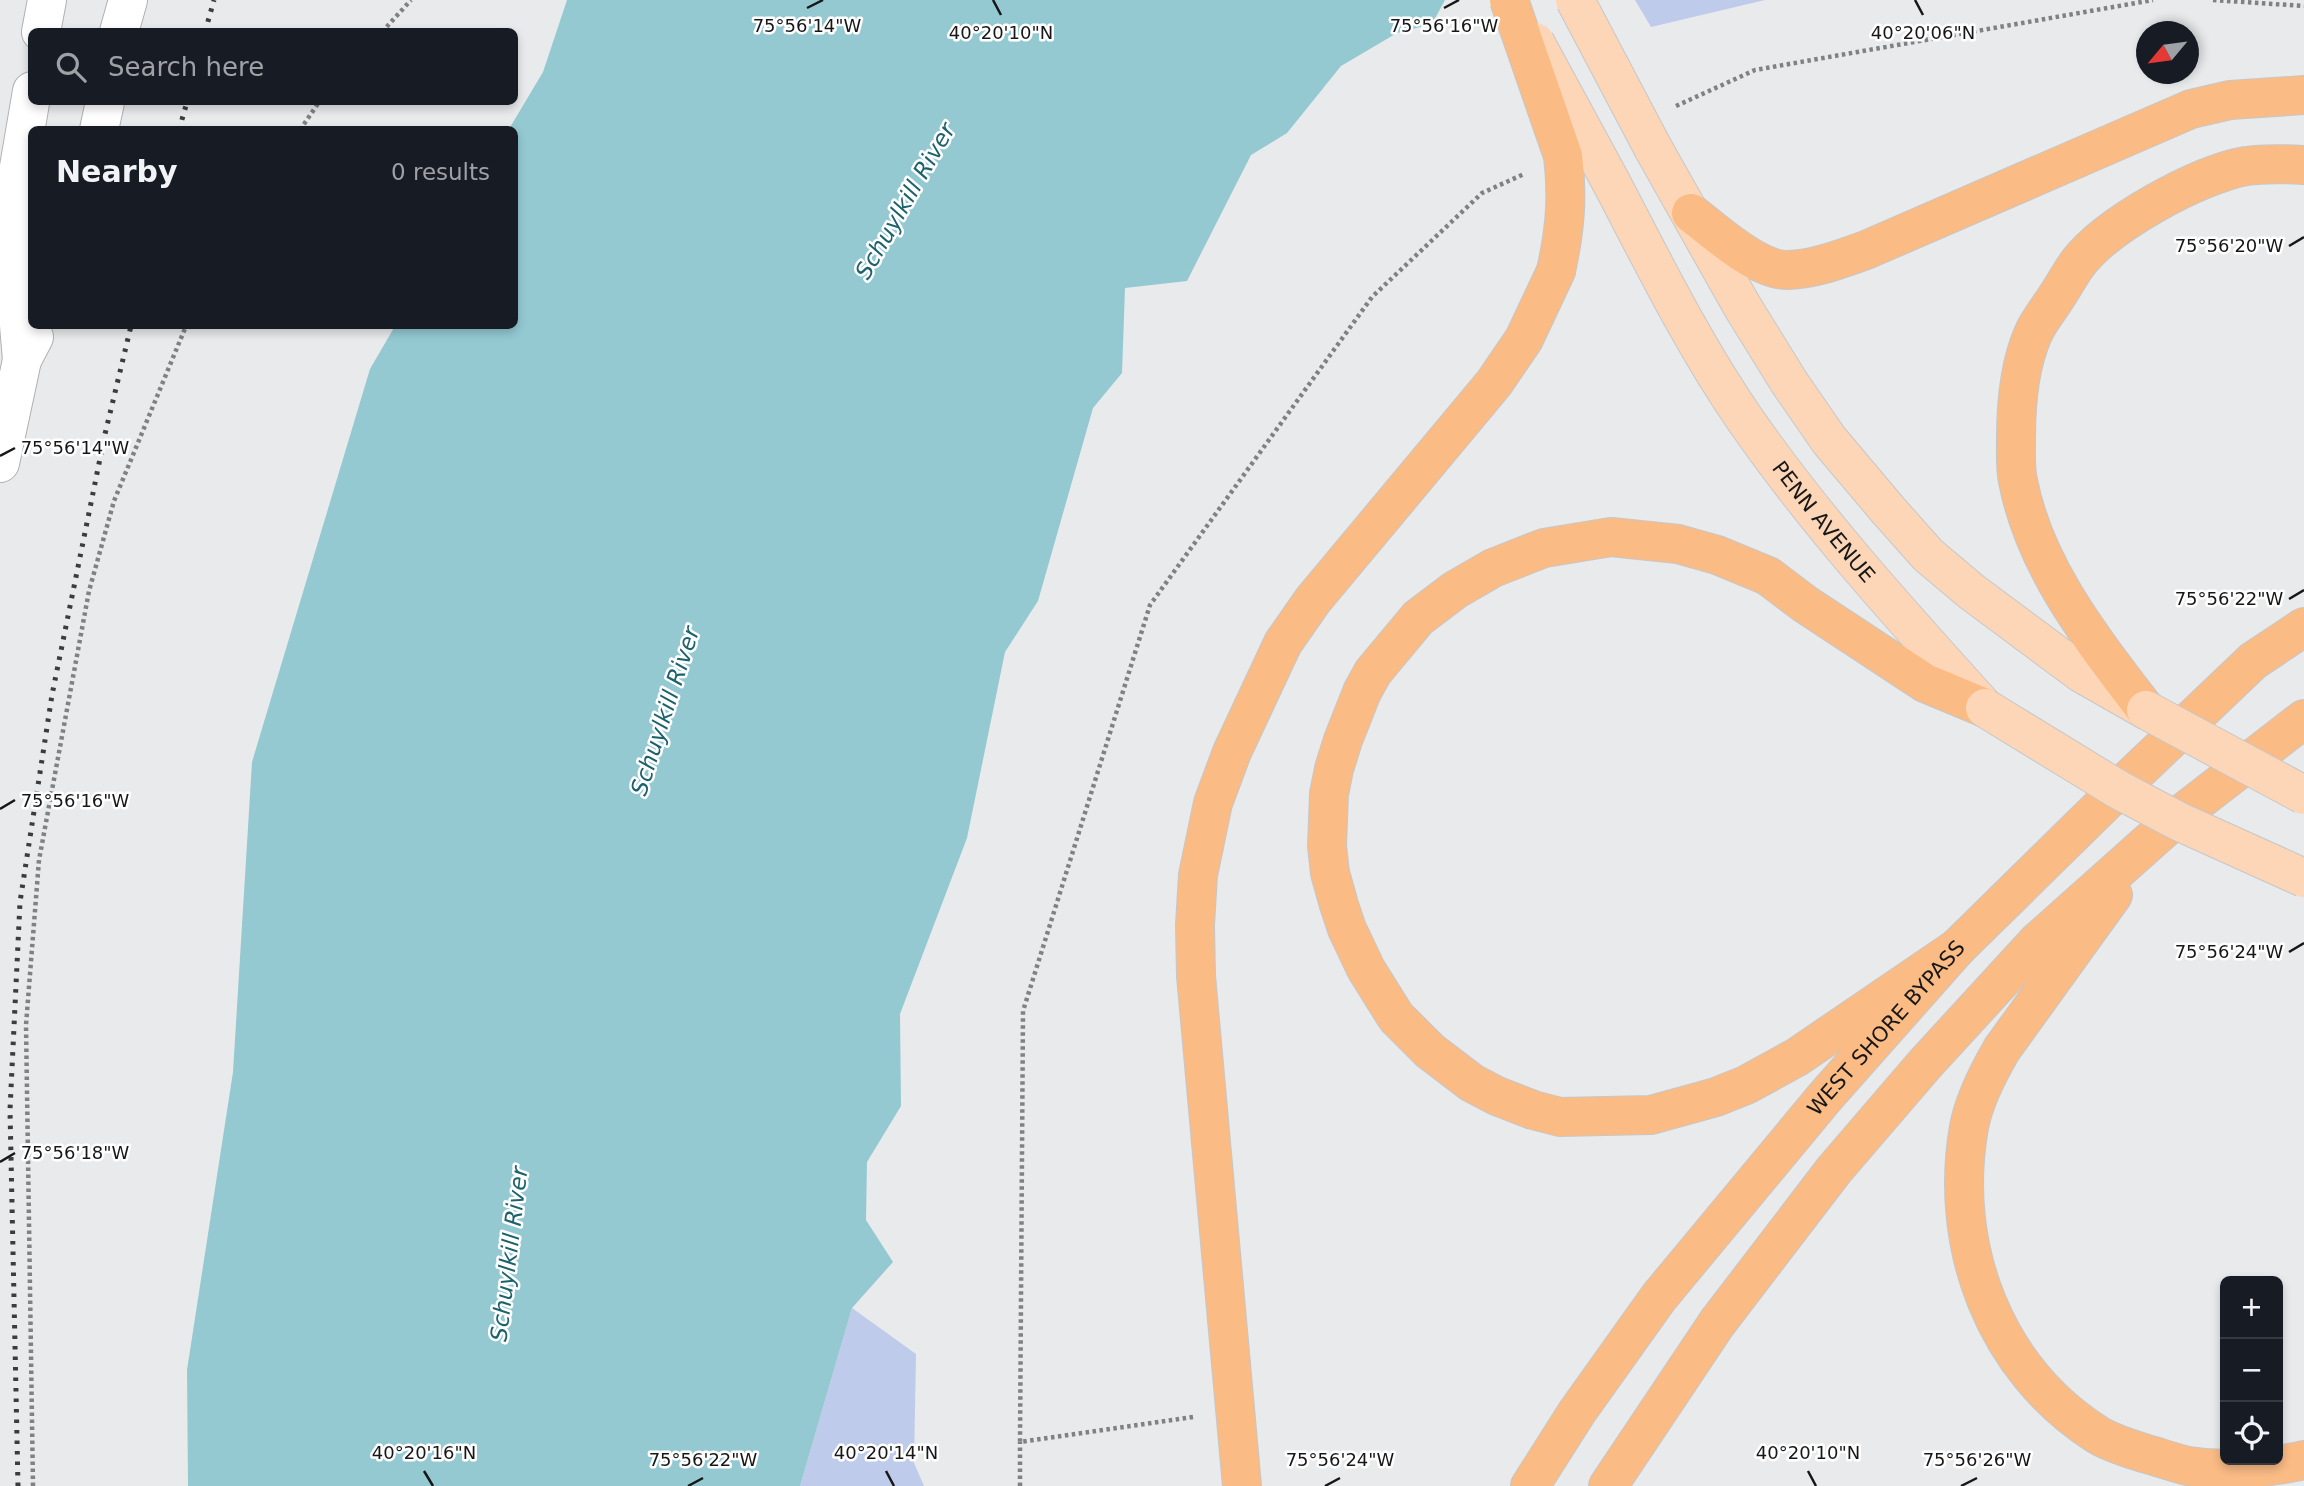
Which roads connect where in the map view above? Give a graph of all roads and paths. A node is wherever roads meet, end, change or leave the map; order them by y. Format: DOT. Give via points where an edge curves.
graph roads {
  1 [pos="47,0"];
  2 [pos="128,0"];
  3 [pos="411,0"];
  4 [pos="1511,0"];
  5 [pos="1575,0"];
  6 [pos="2213,0"];
  7 [pos="2304,6"];
  8 [pos="42,28"];
  9 [pos="120,28"];
  10 [pos="386,28"];
  11 [pos="2304,95"];
  12 [pos="30,105"];
  13 [pos="104,105"];
  14 [pos="317,105"];
  15 [pos="100,126"];
  16 [pos="303,126"];
  17 [pos="2304,165"];
  18 [pos="1691,213"];
  19 [pos="38,329"];
  20 [pos="185,329"];
  21 [pos="22,360"];
  22 [pos="0,463"];
  23 [pos="2304,613"];
  24 [pos="2304,627"];
  25 [pos="2253,661"];
  26 [pos="1985,708"];
  27 [pos="2146,710"];
  28 [pos="2304,719"];
  29 [pos="2304,795"];
  30 [pos="2156,836"];
  31 [pos="2304,878"];
  32 [pos="1957,948"];
  33 [pos="1020,1442"];
  34 [pos="2304,1460"];
  35 [pos="33,1486"];
  36 [pos="1020,1486"];
  37 [pos="1242,1486"];
  38 [pos="1530,1486"];
  39 [pos="1608,1486"];
  1 -- 8 [label="street"];
  2 -- 9 [label="street"];
  3 -- 10 [label="path"];
  4 -- 26 [label="main road, PENN AVENUE, bridge" via="1706,359 1758,438 1829,531"];
  4 -- 37 [label="highway, bridge" via="1563,156 1566,214 1556,271 1524,339 1494,383 1313,600 1283,643 1213,803 1198,875 1196,976"];
  5 -- 18 [label="main road, bridge"];
  6 -- 7 [label="path"];
  11 -- 18 [label="highway" via="2230,100 2191,109 1828,264 1785,271 1754,260"];
  12 -- 21 [label="street" via="10,220"];
  13 -- 15 [label="street"];
  14 -- 16 [label="path"];
  17 -- 27 [label="highway" via="2245,167 2187,187 2149,208 2103,238 2079,262 2033,334 2016,414 2017,477 2024,509 2038,549 2075,612"];
  18 -- 27 [label="main road" via="1788,382 1829,440 1928,555 2081,673"];
  19 -- 21 [label="street"];
  20 -- 35 [label="path" via="114,501 93,578 39,860 26,1025"];
  21 -- 22 [label="street"];
  23 -- 25 [label="highway"];
  24 -- 25 [label="highway, WEST SHORE BYPASS"];
  25 -- 32 [label="highway, WEST SHORE BYPASS"];
  26 -- 31 [label="main road, PENN AVENUE, bridge" via="2119,790"];
  26 -- 32 [label="highway" via="1925,683 1768,576 1678,544 1611,537 1544,548 1493,568 1464,583 1418,618 1362,692 1329,794 1327,846 1339,905 1366,969 1396,1017 1472,1083 1560,1117 1651,1115 1746,1085 1797,1057"];
  27 -- 29 [label="main road, bridge"];
  28 -- 30 [label="highway"];
  30 -- 34 [label="highway" via="1988,1074 1969,1125 1963,1173 1972,1262 1999,1328 2025,1368 2100,1436 2188,1466 2258,1466"];
  30 -- 39 [label="highway" via="2037,942 1834,1170 1717,1323"];
  32 -- 38 [label="highway, WEST SHORE BYPASS" via="1825,1097 1659,1297"];
  33 -- 36 [label="path"];
}
